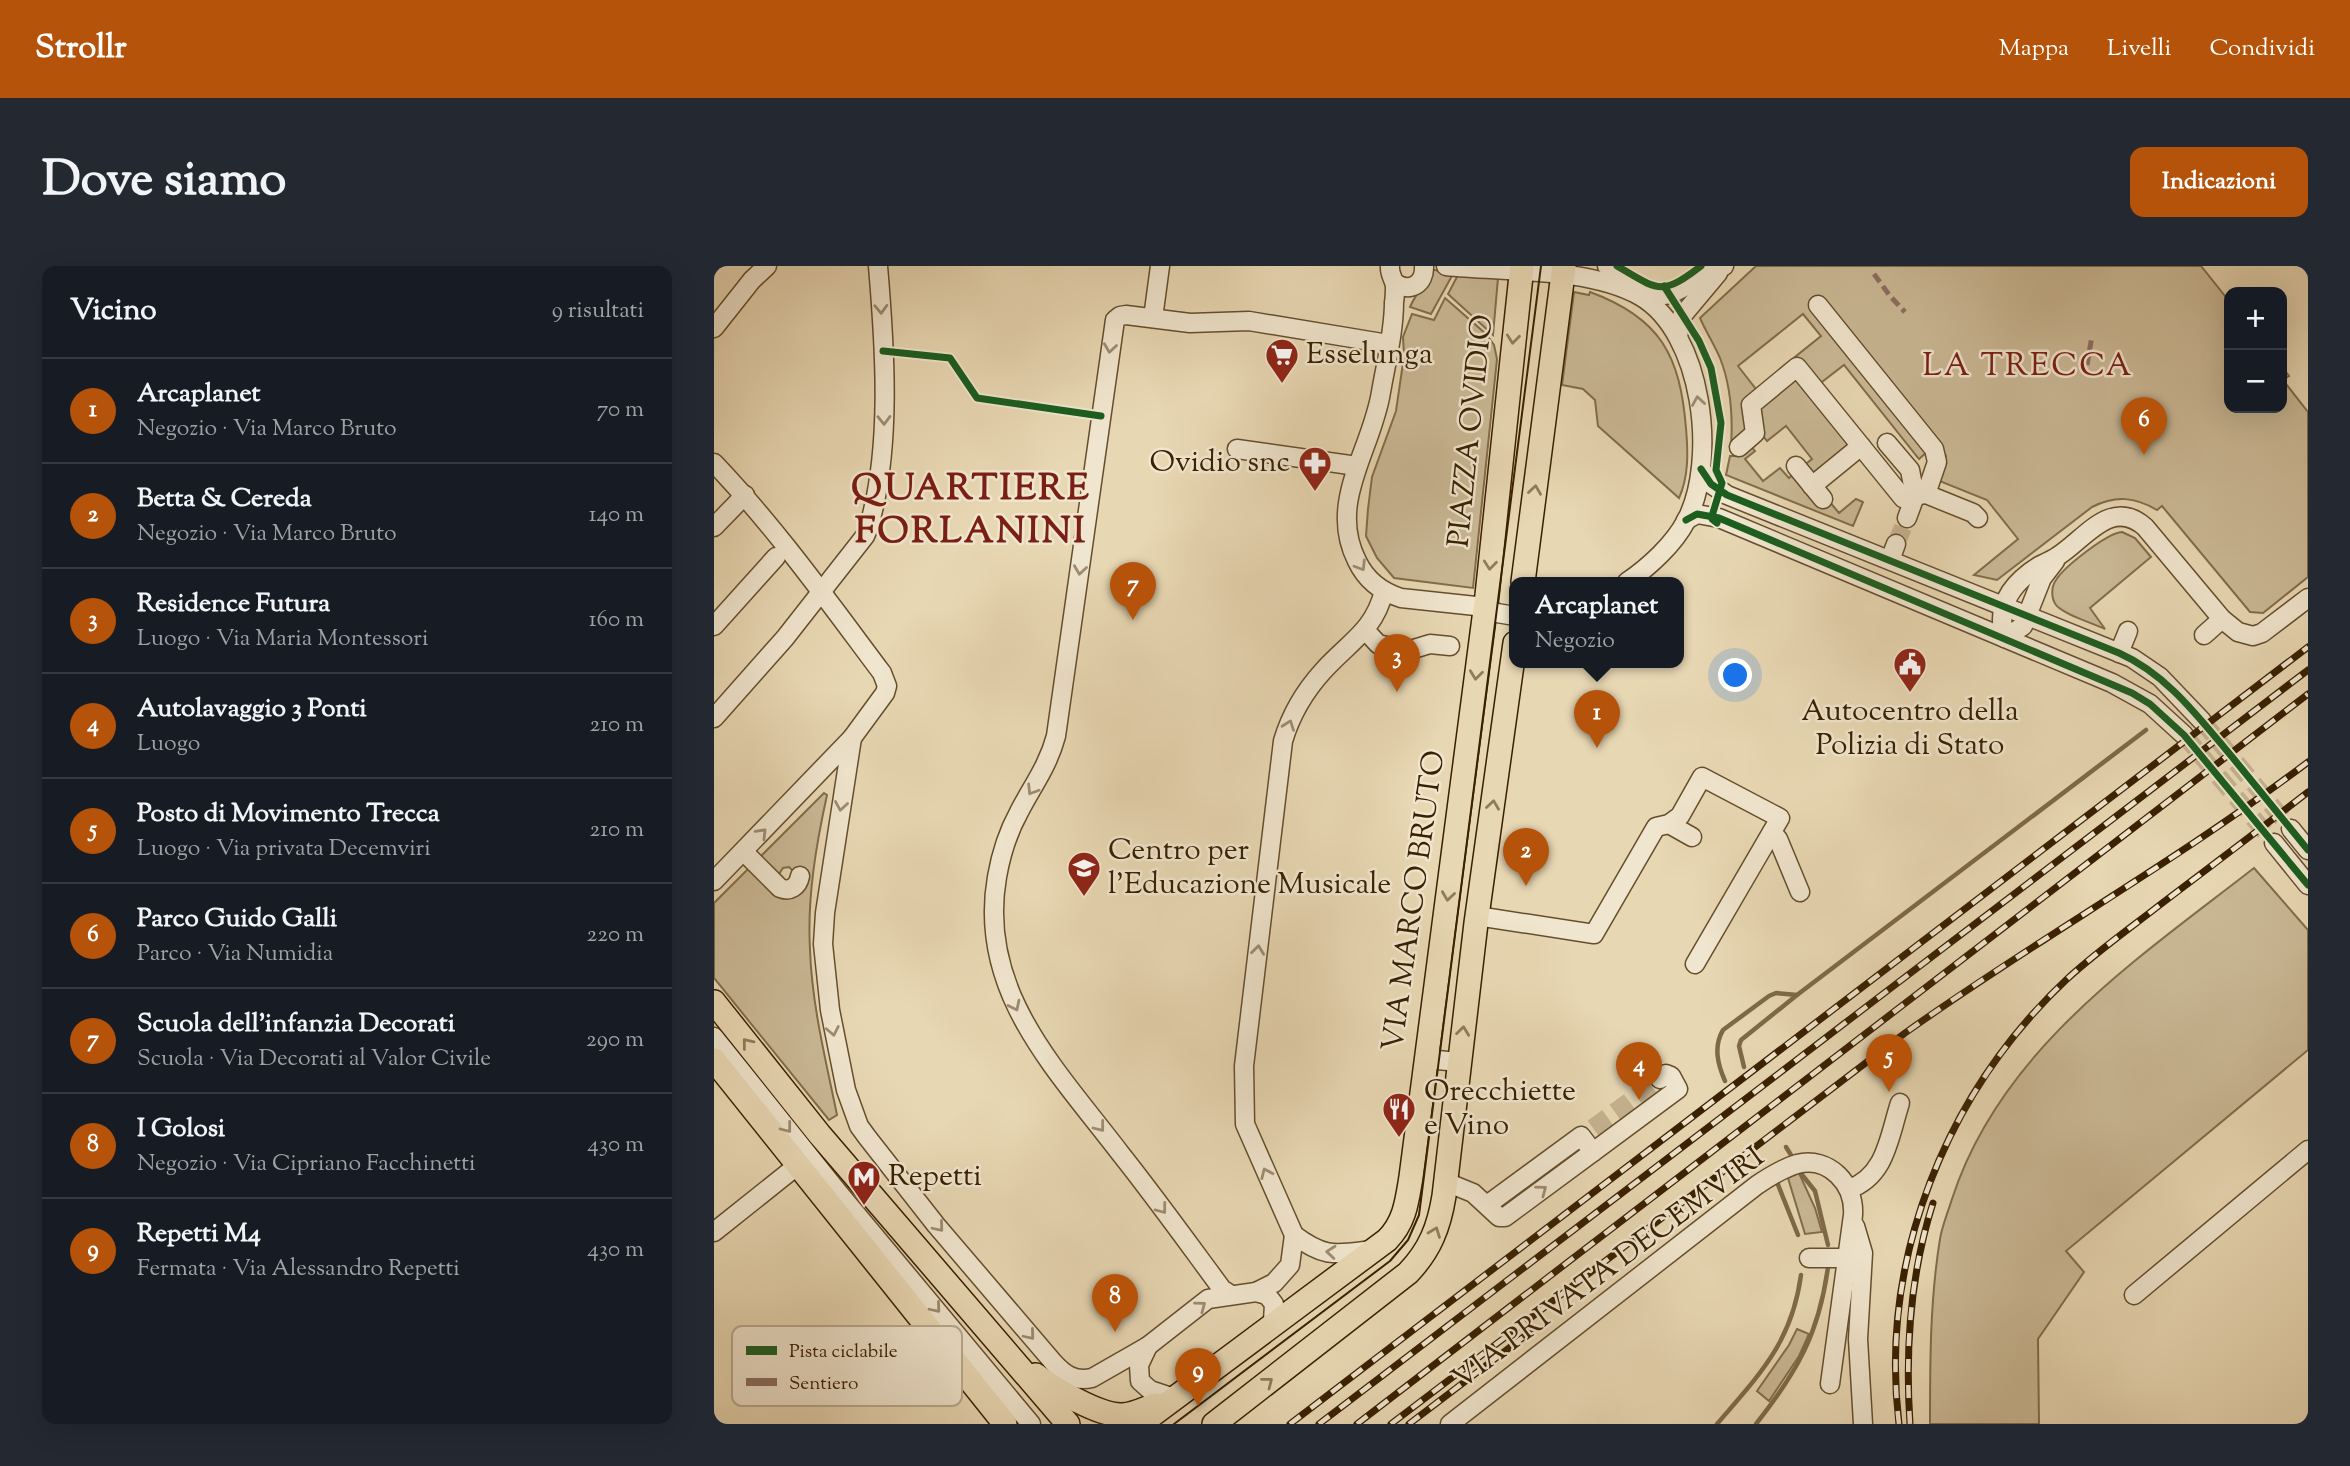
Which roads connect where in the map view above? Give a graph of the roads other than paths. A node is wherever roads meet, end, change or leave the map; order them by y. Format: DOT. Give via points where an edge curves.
graph roads {
  1 [pos="768,266"];
  2 [pos="878,266"];
  3 [pos="1160,266"];
  4 [pos="1424,266"];
  5 [pos="1446,266"];
  6 [pos="1607,266"];
  7 [pos="1725,266"];
  8 [pos="1521,269"];
  9 [pos="1563,270"];
  10 [pos="1399,279"];
  11 [pos="1638,295"];
  12 [pos="1818,306"];
  13 [pos="1153,318"];
  14 [pos="714,328"];
  15 [pos="1390,336"];
  16 [pos="1678,336"];
  17 [pos="1888,443"];
  18 [pos="1861,446"];
  19 [pos="1739,447"];
  20 [pos="1237,449"];
  21 [pos="714,463"];
  22 [pos="1357,466"];
  23 [pos="1796,466"];
  24 [pos="1701,469"];
  25 [pos="744,495"];
  26 [pos="1920,495"];
  27 [pos="1907,517"];
  28 [pos="1978,518"];
  29 [pos="1686,520"];
  30 [pos="714,527"];
  31 [pos="776,557"];
  32 [pos="2058,557"];
  33 [pos="1524,577"];
  34 [pos="1633,577"];
  35 [pos="821,591"];
  36 [pos="1384,591"];
  37 [pos="2308,598"];
  38 [pos="2003,606"];
  39 [pos="1485,607"];
  40 [pos="1509,615"];
  41 [pos="2029,616"];
  42 [pos="716,619"];
  43 [pos="2222,620"];
  44 [pos="1365,630"];
  45 [pos="2128,631"];
  46 [pos="2204,635"];
  47 [pos="2005,638"];
  48 [pos="1450,646"];
  49 [pos="2119,653"];
  50 [pos="1512,668"];
  51 [pos="714,718"];
  52 [pos="2202,721"];
  53 [pos="2184,734"];
  54 [pos="852,738"];
  55 [pos="1669,824"];
  56 [pos="2291,829"];
  57 [pos="1772,832"];
  58 [pos="1692,838"];
  59 [pos="2274,844"];
  60 [pos="2308,850"];
  61 [pos="744,852"];
  62 [pos="800,876"];
  63 [pos="714,881"];
  64 [pos="2308,885"];
  65 [pos="1800,892"];
  66 [pos="1477,916"];
  67 [pos="1695,964"];
  68 [pos="714,1002"];
  69 [pos="714,1037"];
  70 [pos="1426,1059"];
  71 [pos="1460,1062"];
  72 [pos="717,1072"];
  73 [pos="1660,1079"];
  74 [pos="1900,1103"];
  75 [pos="2308,1150"];
  76 [pos="1593,1152"];
  77 [pos="806,1163"];
  78 [pos="1445,1189"];
  79 [pos="1849,1189"];
  80 [pos="1487,1205"];
  81 [pos="1853,1215"];
  82 [pos="714,1232"];
  83 [pos="1294,1235"];
  84 [pos="907,1236"];
  85 [pos="1373,1250"];
  86 [pos="1809,1258"];
  87 [pos="1847,1258"];
  88 [pos="1256,1292"];
  89 [pos="1234,1295"];
  90 [pos="2134,1295"];
  91 [pos="930,1326"];
  92 [pos="947,1326"];
  93 [pos="1264,1331"];
  94 [pos="992,1335"];
  95 [pos="962,1344"];
  96 [pos="1148,1346"];
  97 [pos="962,1368"];
  98 [pos="1830,1384"];
  99 [pos="1174,1398"];
  100 [pos="1060,1419"];
  101 [pos="1005,1424"];
  102 [pos="1031,1424"];
  103 [pos="1140,1424"];
  104 [pos="1214,1424"];
  105 [pos="1450,1424"];
  106 [pos="1863,1424"];
  1 -- 14 [label="street"];
  2 -- 35 [label="street, one-way" via="884,434 873,510 865,536"];
  3 -- 13 [label="street"];
  4 -- 10 [label="street" via="1422,279"];
  5 -- 8 [label="street"];
  6 -- 11 [label="street"];
  7 -- 11 [label="street" via="1671,294"];
  7 -- 16 [label="street" via="1682,316"];
  8 -- 9 [label="street"];
  8 -- 39 [label="main road, PIAZZA OVIDIO, one-way"];
  9 -- 11 [label="street"];
  33 -- 9 [label="main road, one-way"];
  10 -- 15 [label="street"];
  11 -- 16 [label="street"];
  12 -- 26 [label="street" via="1934,449 1937,462"];
  13 -- 15 [label="street" via="1190,323 1249,321"];
  13 -- 89 [label="street, one-way" via="1123,315 1114,324 1056,736 1047,765 1006,841 997,876 993,925 1004,979 1033,1037 1222,1289"];
  15 -- 22 [label="street" via="1378,408"];
  24 -- 16 [label="street, one-way" via="1698,403"];
  17 -- 26 [label="street" via="1910,470"];
  18 -- 19 [label="street" via="1797,367 1751,405 1755,433"];
  18 -- 23 [label="street" via="1817,493"];
  18 -- 26 [label="street" via="1903,498"];
  20 -- 22 [label="street"];
  21 -- 25 [label="street"];
  22 -- 36 [label="street, one-way" via="1346,535 1360,568"];
  24 -- 29 [label="street"];
  24 -- 38 [label="street" via="1711,484 1727,495 1893,552"];
  25 -- 30 [label="street"];
  25 -- 35 [label="street"];
  26 -- 27 [label="street"];
  26 -- 28 [label="street"];
  29 -- 34 [label="street" via="1655,559"];
  29 -- 47 [label="street" via="1697,514 1719,518 1941,620"];
  31 -- 42 [label="street"];
  32 -- 38 [label="street" via="2027,575"];
  32 -- 41 [label="street" via="2042,578"];
  32 -- 43 [label="street" via="2105,520 2130,518 2145,527"];
  35 -- 51 [label="street"];
  35 -- 54 [label="street" via="887,686"];
  36 -- 39 [label="street" via="1401,598"];
  36 -- 44 [label="street" via="1378,613"];
  37 -- 43 [label="street" via="2262,633 2245,634"];
  38 -- 41 [label="street"];
  38 -- 47 [label="street"];
  39 -- 40 [label="street"];
  39 -- 70 [label="main road, VIA MARCO BRUTO, one-way"];
  41 -- 47 [label="street"];
  41 -- 49 [label="street"];
  43 -- 46 [label="street"];
  44 -- 48 [label="street" via="1378,644 1408,651 1430,644"];
  83 -- 44 [label="street, one-way" via="1245,1124 1244,1066 1283,741 1308,689"];
  45 -- 49 [label="street"];
  47 -- 53 [label="street" via="2132,693"];
  49 -- 52 [label="street" via="2160,677"];
  66 -- 50 [label="main road, one-way"];
  61 -- 54 [label="street, one-way"];
  54 -- 96 [label="street, one-way" via="825,914 824,959 841,1069 859,1126 936,1225 1066,1374 1079,1380 1092,1378"];
  55 -- 57 [label="street" via="1680,816 1702,777 1780,818"];
  55 -- 58 [label="street"];
  55 -- 66 [label="street" via="1656,827 1594,934"];
  56 -- 60 [label="street"];
  57 -- 65 [label="street"];
  57 -- 67 [label="street"];
  59 -- 64 [label="street"];
  61 -- 62 [label="street" via="780,888 794,888"];
  61 -- 63 [label="street"];
  71 -- 66 [label="main road, one-way"];
  84 -- 68 [label="main road, one-way"];
  69 -- 77 [label="street, one-way"];
  70 -- 71 [label="street"];
  70 -- 85 [label="main road, VIA MARCO BRUTO" via="1407,1203 1399,1226"];
  71 -- 78 [label="main road"];
  72 -- 77 [label="main road"];
  73 -- 76 [label="street" via="1671,1076 1678,1089"];
  74 -- 79 [label="street" via="1877,1171"];
  75 -- 90 [label="street"];
  80 -- 76 [label="street, one-way" via="1505,1217"];
  76 -- 80 [label="street" via="1587,1132"];
  77 -- 82 [label="street"];
  77 -- 84 [label="main road" via="830,1165 843,1172 873,1208"];
  77 -- 91 [label="main road"];
  77 -- 92 [label="street, one-way"];
  78 -- 80 [label="street" via="1467,1189"];
  104 -- 78 [label="main road, one-way" via="1408,1273 1436,1234"];
  79 -- 81 [label="street"];
  79 -- 105 [label="street, VIA PRIVATA DECEMVIRI" via="1832,1170 1811,1163 1767,1179"];
  81 -- 87 [label="street"];
  81 -- 106 [label="street" via="1863,1253 1858,1339"];
  85 -- 83 [label="street, one-way" via="1327,1254"];
  83 -- 88 [label="street" via="1285,1273"];
  84 -- 94 [label="main road"];
  85 -- 93 [label="main road, VIA MARCO BRUTO"];
  86 -- 87 [label="street"];
  87 -- 98 [label="street"];
  88 -- 89 [label="street"];
  88 -- 93 [label="street" via="1267,1295 1274,1304 1273,1321"];
  96 -- 89 [label="street, one-way" via="1208,1300"];
  93 -- 99 [label="main road, VIA MARCO BRUTO"];
  94 -- 99 [label="main road" via="1044,1381 1101,1411 1129,1414"];
  94 -- 100 [label="main road"];
  95 -- 102 [label="street, one-way"];
  96 -- 99 [label="street" via="1139,1365 1140,1381 1150,1390"];
  97 -- 101 [label="main road"];
  99 -- 103 [label="main road, VIA MARCO BRUTO"];
}
